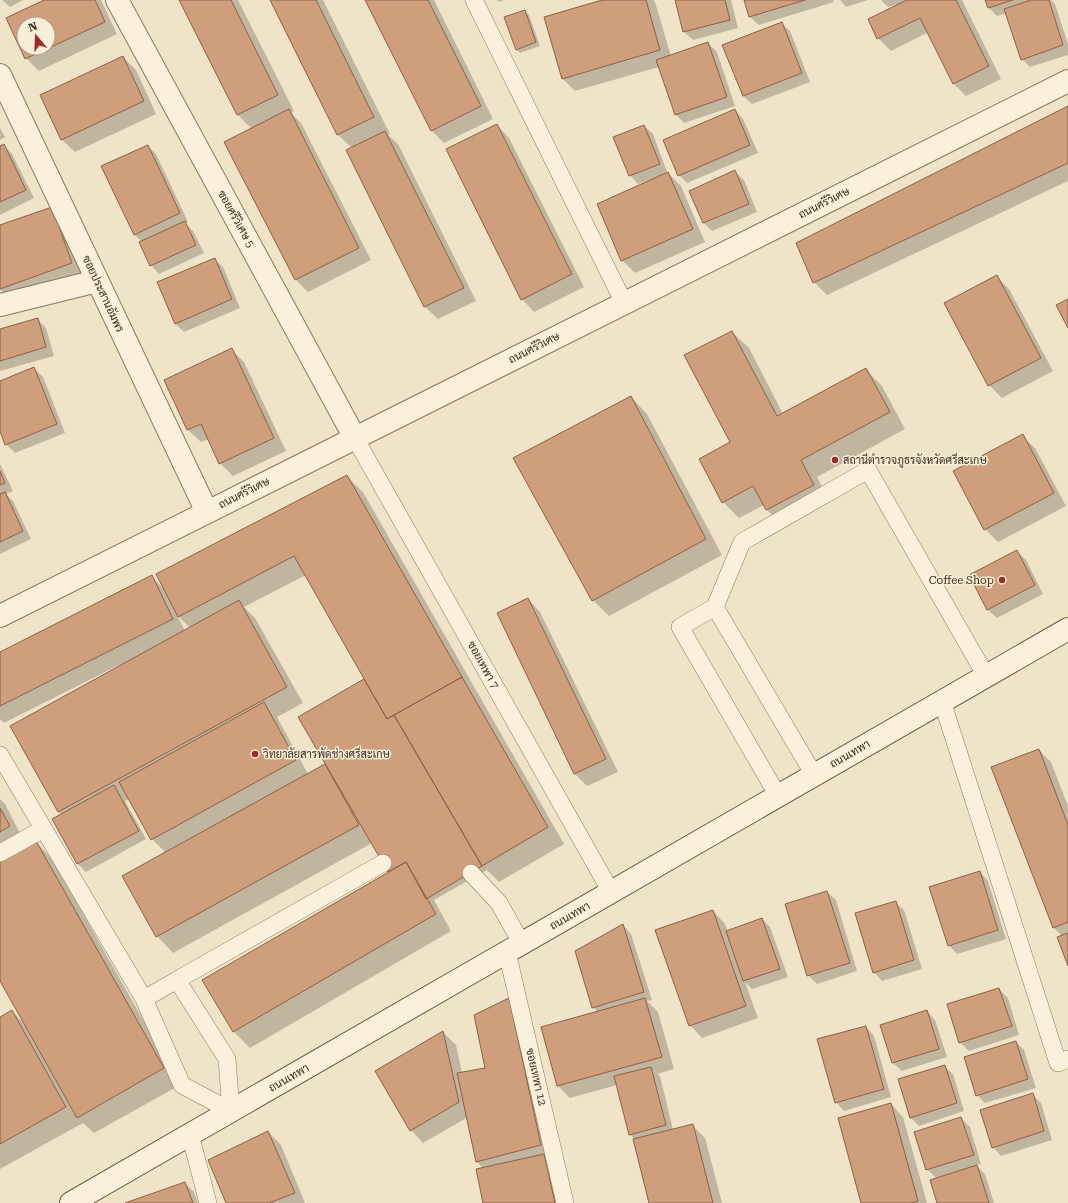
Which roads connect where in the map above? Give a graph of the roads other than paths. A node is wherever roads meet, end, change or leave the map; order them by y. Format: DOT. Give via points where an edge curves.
graph roads {
  1 [pos="117,0"];
  2 [pos="474,0"];
  3 [pos="0,75"];
  4 [pos="1068,81"];
  5 [pos="97,281"];
  6 [pos="624,303"];
  7 [pos="0,305"];
  8 [pos="355,438"];
  9 [pos="207,512"];
  10 [pos="716,607"];
  11 [pos="0,616"];
  12 [pos="1068,629"];
  13 [pos="986,676"];
  14 [pos="942,701"];
  15 [pos="0,755"];
  16 [pos="814,776"];
  17 [pos="778,796"];
  18 [pos="43,829"];
  19 [pos="0,853"];
  20 [pos="383,863"];
  21 [pos="471,873"];
  22 [pos="611,892"];
  23 [pos="515,948"];
  24 [pos="177,980"];
  25 [pos="144,999"];
  26 [pos="1068,1059"];
  27 [pos="231,1111"];
  28 [pos="190,1134"];
  29 [pos="71,1203"];
  30 [pos="208,1203"];
  31 [pos="565,1203"];
  1 -- 8 [label="street, ซอยศรีวิเศษ 5"];
  2 -- 6 [label="lane"];
  3 -- 5 [label="street, ซอยประสานอัมพร"];
  4 -- 6 [label="street, ถนนศรีวิเศษ"];
  5 -- 7 [label="street"];
  5 -- 9 [label="street, ซอยประสานอัมพร"];
  6 -- 8 [label="street, ถนนศรีวิเศษ"];
  8 -- 9 [label="street, ถนนศรีวิเศษ"];
  8 -- 22 [label="lane, ซอยเทพา 7"];
  9 -- 11 [label="street, ถนนศรีวิเศษ"];
  10 -- 13 [label="lane" via="742,542 868,470"];
  10 -- 16 [label="lane"];
  10 -- 17 [label="lane" via="680,627"];
  12 -- 13 [label="street, ถนนเทพา"];
  13 -- 14 [label="street, ถนนเทพา"];
  14 -- 16 [label="street, ถนนเทพา"];
  14 -- 26 [label="lane" via="1058,1063"];
  15 -- 18 [label="lane"];
  16 -- 17 [label="street, ถนนเทพา"];
  17 -- 22 [label="street, ถนนเทพา"];
  18 -- 19 [label="lane"];
  18 -- 25 [label="lane"];
  20 -- 24 [label="lane"];
  21 -- 23 [label="lane, ซอยเทพา 12" via="499,903"];
  22 -- 23 [label="street, ถนนเทพา"];
  23 -- 27 [label="street, ถนนเทพา"];
  23 -- 31 [label="lane, ซอยเทพา 12"];
  24 -- 25 [label="lane"];
  24 -- 27 [label="lane" via="228,1059"];
  25 -- 27 [label="lane" via="182,1085"];
  27 -- 28 [label="street, ถนนเทพา"];
  28 -- 29 [label="street, ถนนเทพา"];
  28 -- 30 [label="lane"];
}
